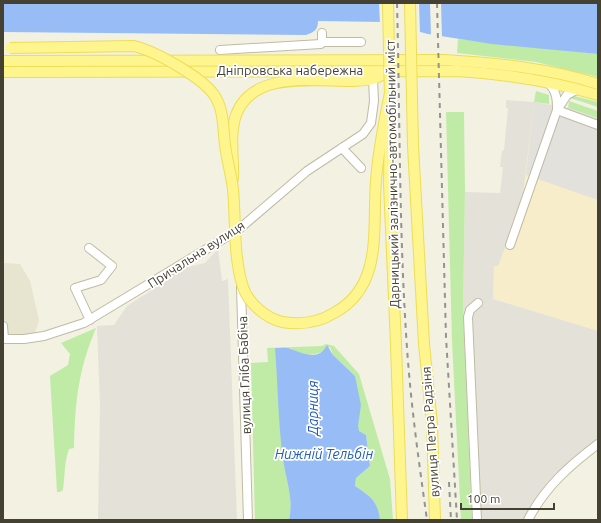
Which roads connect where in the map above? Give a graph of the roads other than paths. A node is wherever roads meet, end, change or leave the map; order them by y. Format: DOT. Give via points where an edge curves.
graph roads {
  1 [pos="388,3"];
  2 [pos="410,3"];
  3 [pos="322,33"];
  4 [pos="322,42"];
  5 [pos="361,42"];
  6 [pos="255,48"];
  7 [pos="6,49"];
  8 [pos="220,50"];
  9 [pos="255,60"];
  10 [pos="3,61"];
  11 [pos="388,71"];
  12 [pos="3,72"];
  13 [pos="373,79"];
  14 [pos="546,82"];
  15 [pos="598,84"];
  16 [pos="578,89"];
  17 [pos="390,93"];
  18 [pos="598,95"];
  19 [pos="558,110"];
  20 [pos="598,125"];
  21 [pos="342,148"];
  22 [pos="361,168"];
  23 [pos="233,187"];
  24 [pos="238,230"];
  25 [pos="510,245"];
  26 [pos="89,248"];
  27 [pos="478,303"];
  28 [pos="90,320"];
  29 [pos="3,326"];
  30 [pos="4,339"];
  31 [pos="424,344"];
  32 [pos="598,444"];
  33 [pos="248,520"];
  34 [pos="402,520"];
  35 [pos="436,520"];
  36 [pos="478,520"];
  37 [pos="528,520"];
  1 -- 17 [label="main road, Дарницький залізнично-автомобільний міст, bridge"];
  2 -- 31 [label="main road, Дарницький залізнично-автомобільний міст, bridge" via="413,146"];
  3 -- 4 [label="street"];
  4 -- 5 [label="street"];
  4 -- 6 [label="street"];
  6 -- 8 [label="street"];
  6 -- 9 [label="street"];
  7 -- 23 [label="main road, bridge" via="134,46 192,75 210,89 220,107"];
  9 -- 10 [label="main road, Дніпровська набережна"];
  9 -- 15 [label="main road, Дніпровська набережна" via="477,62 535,68"];
  11 -- 12 [label="main road, Дніпровська набережна"];
  11 -- 13 [label="main road"];
  11 -- 14 [label="main road, Дніпровська набережна" via="493,73"];
  13 -- 21 [label="street, Причальна вулиця" via="371,123 363,134"];
  13 -- 23 [label="main road, bridge" via="274,82 261,88 242,104 236,115 233,127"];
  14 -- 16 [label="main road, Дніпровська набережна"];
  14 -- 19 [label="street" via="554,90"];
  16 -- 18 [label="main road, Дніпровська набережна"];
  16 -- 19 [label="street" via="567,95"];
  17 -- 23 [label="main road, bridge" via="377,174 372,263 357,295 339,311 314,322 292,324 268,316 250,301 243,289 239,272"];
  17 -- 34 [label="main road, Дарницький залізнично-автомобільний міст, bridge" via="389,184"];
  19 -- 20 [label="street"];
  19 -- 25 [label="street"];
  21 -- 22 [label="street"];
  21 -- 24 [label="street, Причальна вулиця" via="307,171"];
  24 -- 28 [label="street, Причальна вулиця"];
  24 -- 33 [label="street, вулиця Гліба Бабіча"];
  26 -- 28 [label="street" via="112,266 101,280 75,288"];
  27 -- 36 [label="street" via="470,310 468,317"];
  28 -- 30 [label="street, Причальна вулиця" via="44,336"];
  29 -- 30 [label="street"];
  31 -- 35 [label="main road, вулиця Петра Радзіня" via="432,424"];
  32 -- 37 [label="street" via="550,485"];
}
